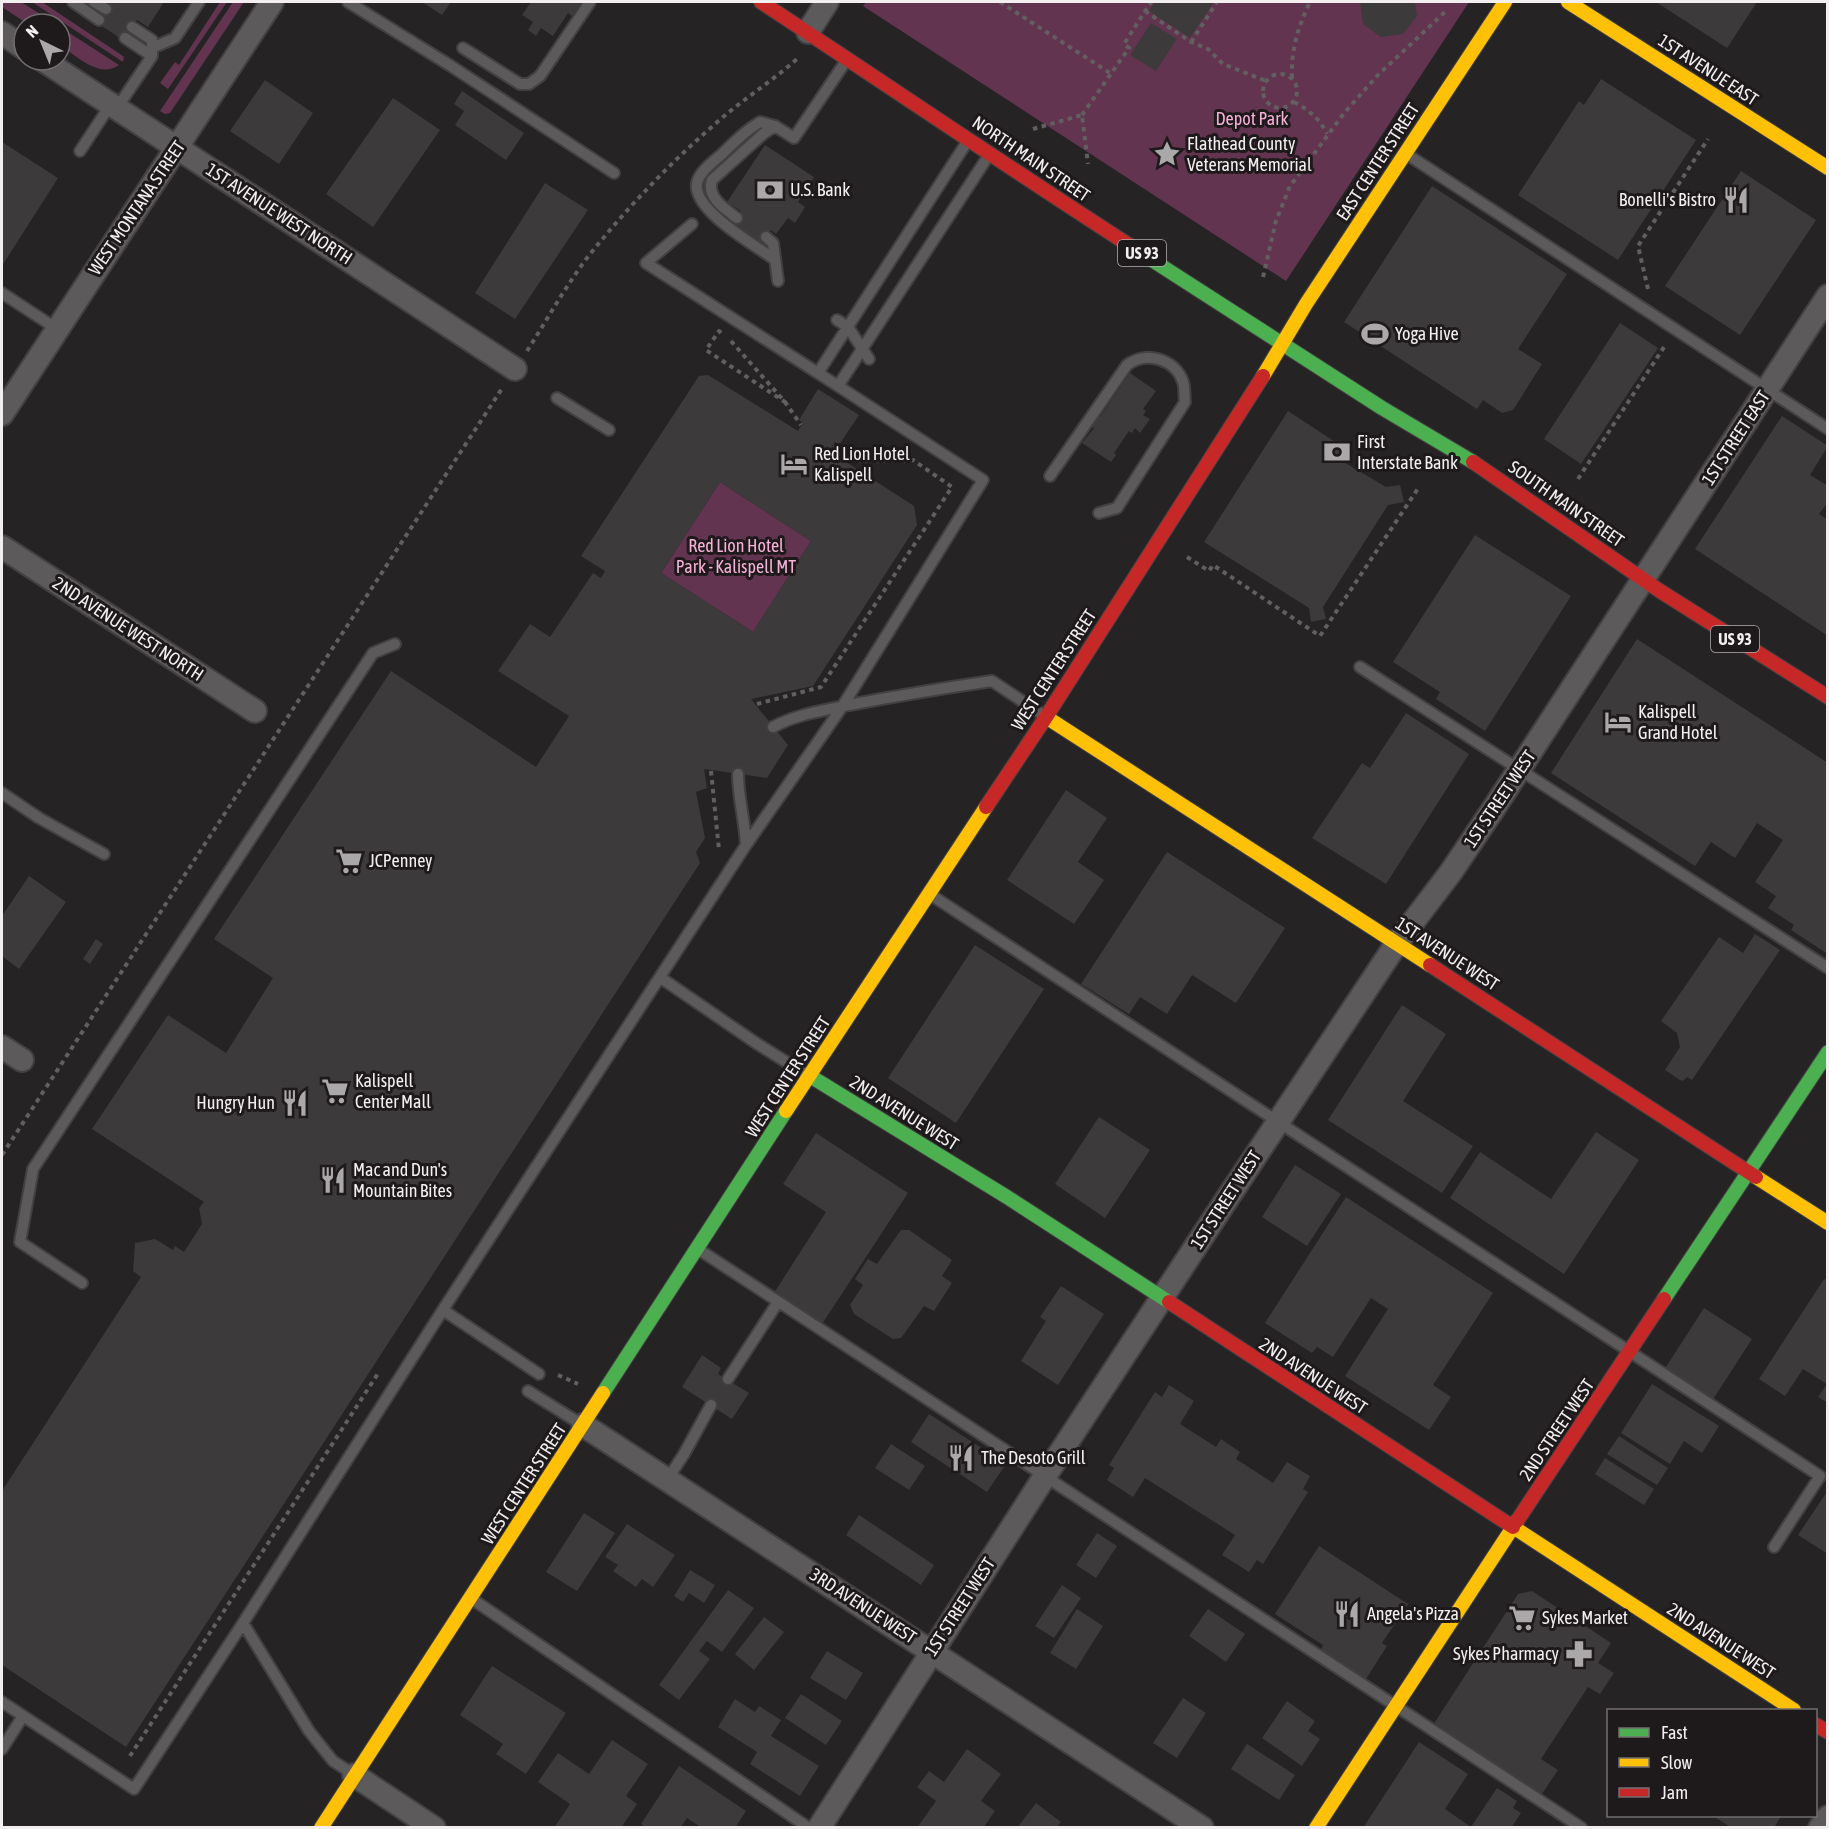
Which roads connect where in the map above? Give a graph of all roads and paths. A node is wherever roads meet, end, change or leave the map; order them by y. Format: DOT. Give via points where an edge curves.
graph roads {
  1 [pos="73,2"];
  2 [pos="94,2"];
  3 [pos="199,2"];
  4 [pos="272,2"];
  5 [pos="348,2"];
  6 [pos="590,2"];
  7 [pos="761,2"];
  8 [pos="828,2"];
  9 [pos="1000,2"];
  10 [pos="1151,2"];
  11 [pos="1217,2"];
  12 [pos="1310,2"];
  13 [pos="1505,2"];
  14 [pos="1568,2"];
  15 [pos="106,9"];
  16 [pos="1145,11"];
  17 [pos="1445,12"];
  18 [pos="99,20"];
  19 [pos="132,27"];
  20 [pos="808,32"];
  21 [pos="125,38"];
  22 [pos="1191,42"];
  23 [pos="463,48"];
  24 [pos="152,52"];
  25 [pos="848,58"];
  26 [pos="62,72"];
  27 [pos="1110,73"];
  28 [pos="1292,78"];
  29 [pos="1266,81"];
  30 [pos="751,94"];
  31 [pos="1294,102"];
  32 [pos="114,106"];
  33 [pos="1082,115"];
  34 [pos="775,126"];
  35 [pos="1033,129"];
  36 [pos="1327,135"];
  37 [pos="1708,139"];
  38 [pos="969,140"];
  39 [pos="178,147"];
  40 [pos="81,151"];
  41 [pos="1405,153"];
  42 [pos="989,155"];
  43 [pos="1088,164"];
  44 [pos="1827,168"];
  45 [pos="614,173"];
  46 [pos="737,218"];
  47 [pos="692,224"];
  48 [pos="766,237"];
  49 [pos="774,259"];
  50 [pos="1263,277"];
  51 [pos="778,281"];
  52 [pos="2,293"];
  53 [pos="1649,294"];
  54 [pos="1827,296"];
  55 [pos="837,320"];
  56 [pos="848,327"];
  57 [pos="57,329"];
  58 [pos="1676,329"];
  59 [pos="1283,344"];
  60 [pos="864,348"];
  61 [pos="869,359"];
  62 [pos="515,369"];
  63 [pos="818,373"];
  64 [pos="838,386"];
  65 [pos="1767,388"];
  66 [pos="557,398"];
  67 [pos="785,402"];
  68 [pos="2,414"];
  69 [pos="801,425"];
  70 [pos="1827,429"];
  71 [pos="609,430"];
  72 [pos="833,445"];
  73 [pos="1050,476"];
  74 [pos="1578,479"];
  75 [pos="1419,487"];
  76 [pos="1099,513"];
  77 [pos="2,547"];
  78 [pos="1187,557"];
  79 [pos="1644,580"];
  80 [pos="395,644"];
  81 [pos="1360,667"];
  82 [pos="1827,697"];
  83 [pos="756,704"];
  84 [pos="842,707"];
  85 [pos="255,711"];
  86 [pos="1046,717"];
  87 [pos="773,727"];
  88 [pos="1519,770"];
  89 [pos="711,771"];
  90 [pos="738,774"];
  91 [pos="2,793"];
  92 [pos="746,845"];
  93 [pos="104,855"];
  94 [pos="714,858"];
  95 [pos="928,893"];
  96 [pos="1396,943"];
  97 [pos="1827,968"];
  98 [pos="661,978"];
  99 [pos="2,1047"];
  100 [pos="1827,1052"];
  101 [pos="22,1060"];
  102 [pos="810,1076"];
  103 [pos="1278,1121"];
  104 [pos="2,1155"];
  105 [pos="1748,1172"];
  106 [pos="1827,1223"];
  107 [pos="698,1249"];
  108 [pos="82,1283"];
  109 [pos="1161,1299"];
  110 [pos="778,1302"];
  111 [pos="443,1310"];
  112 [pos="1631,1351"];
  113 [pos="381,1368"];
  114 [pos="539,1374"];
  115 [pos="558,1375"];
  116 [pos="728,1379"];
  117 [pos="579,1384"];
  118 [pos="528,1391"];
  119 [pos="711,1405"];
  120 [pos="583,1425"];
  121 [pos="1045,1476"];
  122 [pos="668,1480"];
  123 [pos="1514,1528"];
  124 [pos="1774,1547"];
  125 [pos="470,1598"];
  126 [pos="243,1623"];
  127 [pos="932,1651"];
  128 [pos="2,1702"];
  129 [pos="1395,1705"];
  130 [pos="1792,1709"];
  131 [pos="23,1716"];
  132 [pos="2,1749"];
  133 [pos="130,1756"];
  134 [pos="354,1776"];
  135 [pos="1827,1817"];
  136 [pos="321,1827"];
  137 [pos="434,1827"];
  138 [pos="809,1827"];
  139 [pos="819,1827"];
  140 [pos="1202,1827"];
  141 [pos="1316,1827"];
  142 [pos="1582,1827"];
  143 [pos="1820,1827"];
  1 -- 18 [label="lane"];
  2 -- 15 [label="lane"];
  3 -- 24 [label="lane" via="175,38"];
  4 -- 39 [label="street, WEST MONTANA STREET"];
  5 -- 45 [label="lane"];
  6 -- 23 [label="lane" via="540,76 528,84 520,84"];
  7 -- 20 [label="street, NORTH MAIN STREET / US 93"];
  8 -- 20 [label="street"];
  9 -- 27 [label="path"];
  10 -- 16 [label="path"];
  11 -- 22 [label="path"];
  12 -- 28 [label="path" via="1293,46"];
  13 -- 41 [label="street, EAST CENTER STREET"];
  14 -- 44 [label="street, 1ST AVENUE EAST"];
  16 -- 22 [label="path"];
  16 -- 27 [label="path" via="1124,44 1129,48"];
  17 -- 36 [label="path" via="1378,75"];
  19 -- 24 [label="lane" via="152,40"];
  20 -- 25 [label="street, NORTH MAIN STREET / US 93"];
  21 -- 24 [label="lane"];
  22 -- 29 [label="path" via="1208,49 1222,64"];
  24 -- 32 [label="lane"];
  25 -- 34 [label="lane" via="794,138"];
  25 -- 38 [label="street, NORTH MAIN STREET / US 93"];
  26 -- 32 [label="street, 1ST AVENUE WEST NORTH"];
  27 -- 33 [label="path"];
  28 -- 29 [label="path" via="1276,74"];
  28 -- 31 [label="path" via="1297,89"];
  29 -- 31 [label="path" via="1262,92 1270,106 1281,109"];
  30 -- 62 [label="path" via="680,156 586,259"];
  31 -- 36 [label="path" via="1318,119"];
  32 -- 39 [label="street, 1ST AVENUE WEST NORTH"];
  32 -- 40 [label="lane"];
  33 -- 35 [label="path"];
  33 -- 43 [label="path"];
  34 -- 46 [label="lane" via="712,180 713,195"];
  34 -- 49 [label="lane" via="760,122 747,129 700,175 696,184 703,204 719,220"];
  36 -- 50 [label="path" via="1290,186 1276,221"];
  37 -- 53 [label="path" via="1638,246"];
  38 -- 42 [label="street, NORTH MAIN STREET / US 93"];
  38 -- 56 [label="lane"];
  39 -- 57 [label="street, WEST MONTANA STREET"];
  39 -- 62 [label="street, 1ST AVENUE WEST NORTH"];
  41 -- 58 [label="lane"];
  41 -- 59 [label="street, EAST CENTER STREET"];
  42 -- 59 [label="street, NORTH MAIN STREET / US 93"];
  42 -- 60 [label="lane"];
  47 -- 63 [label="lane" via="646,263"];
  48 -- 49 [label="lane" via="773,243"];
  49 -- 51 [label="lane"];
  52 -- 57 [label="lane"];
  54 -- 65 [label="street, 1ST STREET EAST"];
  55 -- 56 [label="lane"];
  56 -- 60 [label="lane"];
  56 -- 63 [label="lane"];
  57 -- 68 [label="street, WEST MONTANA STREET"];
  58 -- 65 [label="lane"];
  58 -- 74 [label="path"];
  59 -- 79 [label="street, SOUTH MAIN STREET / US 93" via="1488,471"];
  59 -- 86 [label="street, WEST CENTER STREET"];
  60 -- 61 [label="lane"];
  60 -- 64 [label="lane"];
  62 -- 104 [label="path"];
  63 -- 64 [label="lane"];
  64 -- 84 [label="lane" via="983,480"];
  65 -- 70 [label="lane"];
  65 -- 79 [label="street, 1ST STREET EAST"];
  66 -- 71 [label="lane"];
  67 -- 67 [label="path" via="734,344 719,331 706,350"];
  67 -- 69 [label="path"];
  72 -- 83 [label="path" via="859,461 913,460 952,487 821,687"];
  73 -- 76 [label="lane" via="1126,365 1145,357 1158,358 1173,367 1183,382 1185,402 1117,508"];
  75 -- 78 [label="path" via="1320,636 1213,565 1209,571"];
  77 -- 85 [label="street, 2ND AVENUE WEST NORTH"];
  79 -- 82 [label="street, SOUTH MAIN STREET / US 93"];
  79 -- 88 [label="street, 1ST STREET WEST"];
  80 -- 108 [label="lane" via="373,653 33,1169 20,1242"];
  81 -- 88 [label="lane"];
  84 -- 86 [label="lane" via="992,681"];
  84 -- 87 [label="lane" via="791,717"];
  84 -- 92 [label="lane"];
  86 -- 95 [label="street, WEST CENTER STREET"];
  86 -- 96 [label="street, 1ST AVENUE WEST"];
  88 -- 96 [label="street, 1ST STREET WEST" via="1451,872"];
  88 -- 97 [label="lane"];
  89 -- 94 [label="path" via="720,848"];
  90 -- 92 [label="lane"];
  91 -- 93 [label="lane"];
  92 -- 98 [label="lane"];
  95 -- 102 [label="street, WEST CENTER STREET"];
  95 -- 103 [label="lane"];
  96 -- 103 [label="street, 1ST STREET WEST"];
  96 -- 105 [label="street, 1ST AVENUE WEST"];
  98 -- 102 [label="lane"];
  98 -- 111 [label="lane"];
  99 -- 101 [label="street"];
  100 -- 105 [label="street, 2ND STREET WEST"];
  102 -- 107 [label="street, WEST CENTER STREET"];
  102 -- 109 [label="street, 2ND AVENUE WEST" via="1007,1197"];
  103 -- 109 [label="street, 1ST STREET WEST"];
  103 -- 112 [label="lane"];
  105 -- 106 [label="street, 1ST AVENUE WEST"];
  105 -- 112 [label="street, 2ND STREET WEST"];
  107 -- 110 [label="lane"];
  107 -- 120 [label="street, WEST CENTER STREET"];
  109 -- 121 [label="street, 1ST STREET WEST"];
  109 -- 123 [label="street, 2ND AVENUE WEST"];
  110 -- 116 [label="lane"];
  110 -- 121 [label="lane"];
  111 -- 114 [label="lane"];
  111 -- 126 [label="lane"];
  112 -- 123 [label="street, 2ND STREET WEST"];
  112 -- 124 [label="lane" via="1820,1476"];
  113 -- 133 [label="path"];
  115 -- 117 [label="path"];
  118 -- 120 [label="lane"];
  119 -- 122 [label="lane"];
  120 -- 122 [label="street, 3RD AVENUE WEST"];
  120 -- 125 [label="street, WEST CENTER STREET"];
  121 -- 127 [label="street, 1ST STREET WEST"];
  121 -- 129 [label="lane"];
  122 -- 127 [label="street, 3RD AVENUE WEST"];
  123 -- 129 [label="street, 2ND STREET WEST"];
  123 -- 130 [label="street, 2ND AVENUE WEST"];
  125 -- 134 [label="street, WEST CENTER STREET"];
  125 -- 138 [label="lane"];
  126 -- 131 [label="lane" via="134,1789"];
  126 -- 134 [label="lane" via="309,1731 333,1761"];
  127 -- 139 [label="street, 1ST STREET WEST"];
  127 -- 140 [label="street, 3RD AVENUE WEST"];
  128 -- 131 [label="lane"];
  129 -- 141 [label="street, 2ND STREET WEST"];
  129 -- 142 [label="lane"];
  131 -- 132 [label="lane"];
  134 -- 136 [label="street, WEST CENTER STREET"];
  134 -- 137 [label="street"];
  135 -- 143 [label="street"];
}
